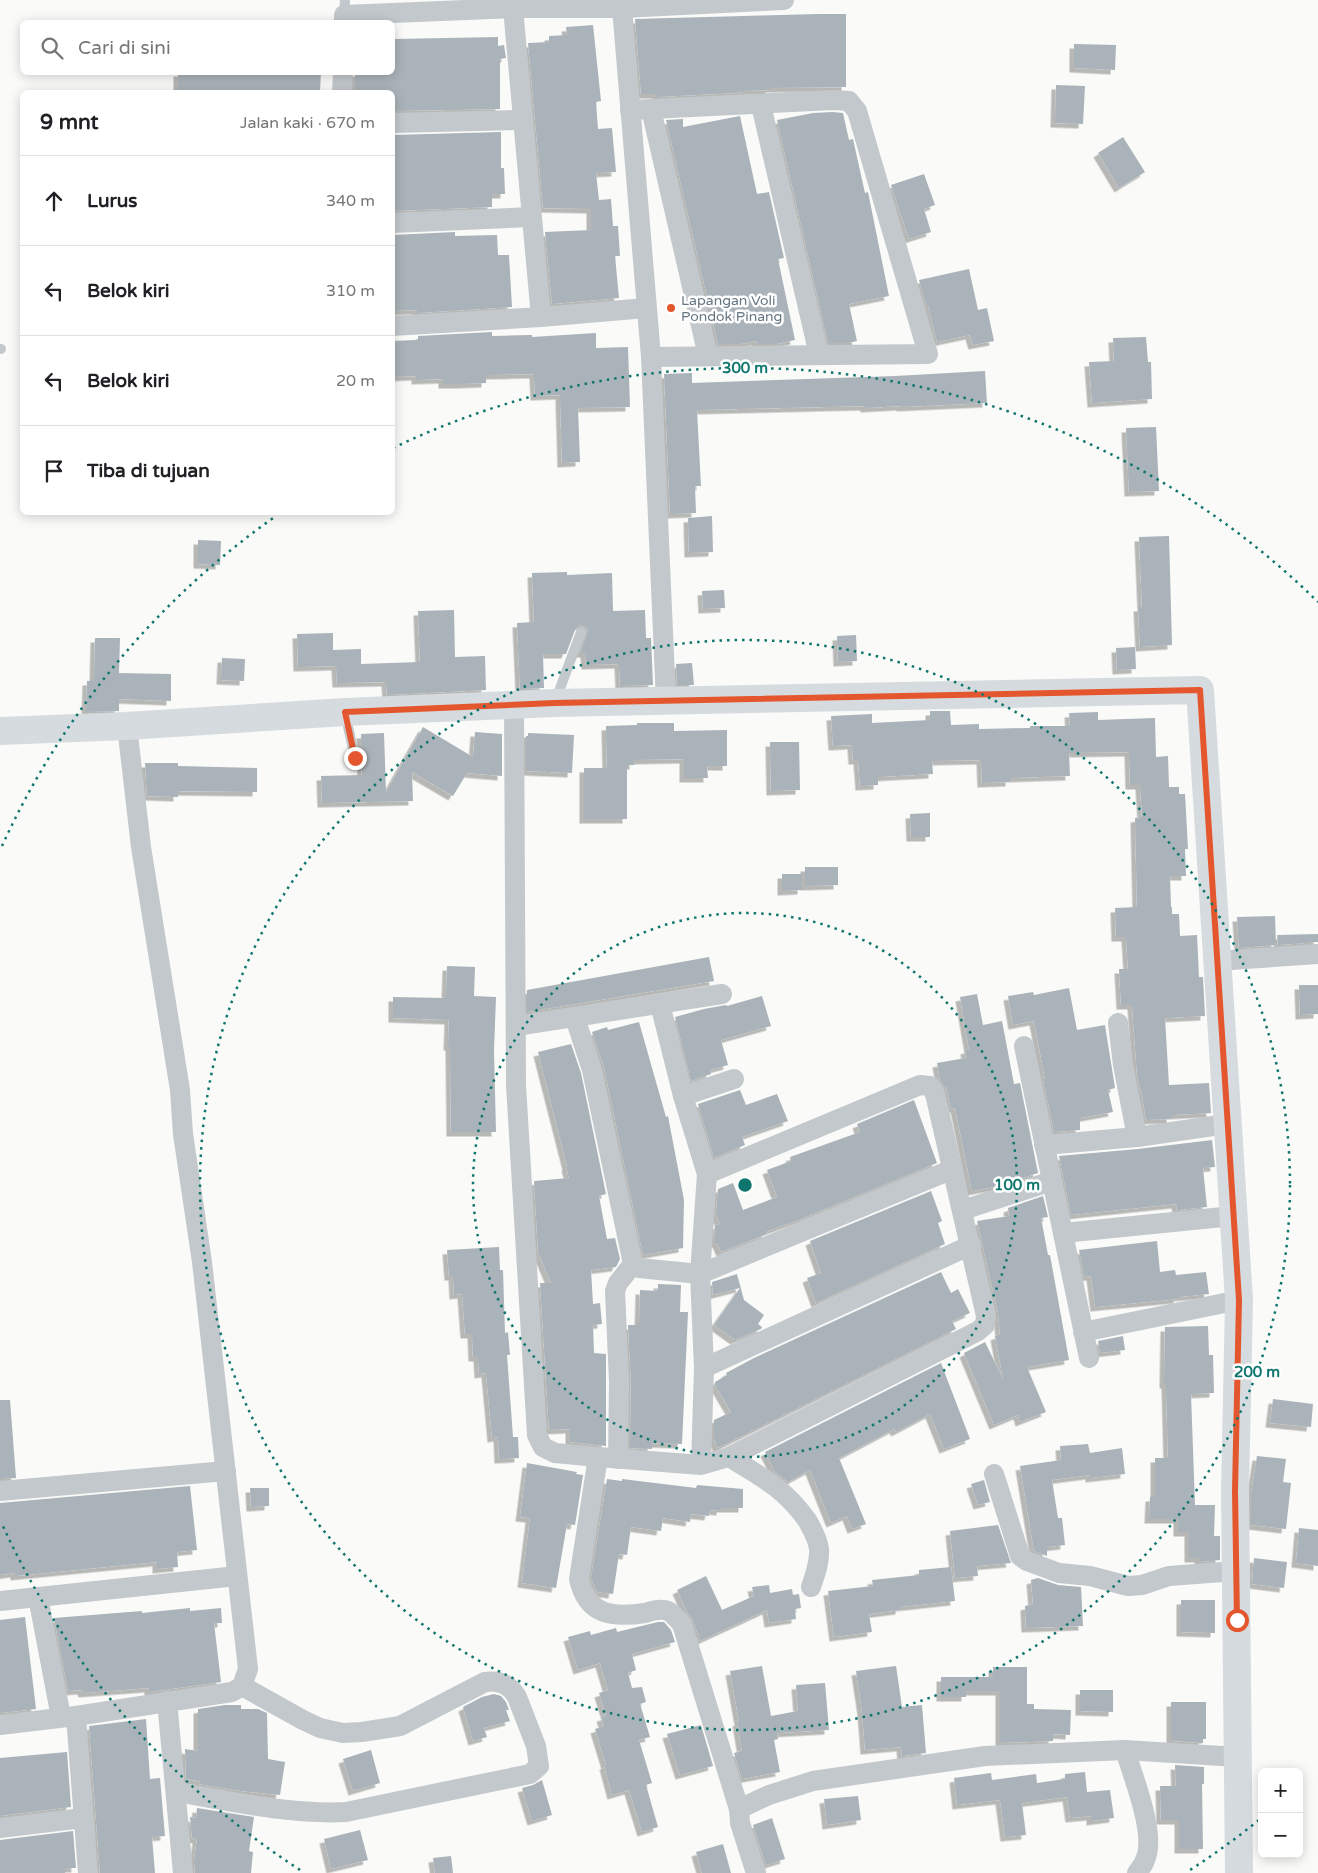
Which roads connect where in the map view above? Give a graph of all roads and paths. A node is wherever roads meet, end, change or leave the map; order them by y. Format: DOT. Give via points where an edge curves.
graph roads {
  1 [pos="784,0"];
  2 [pos="716,1"];
  3 [pos="419,6"];
  4 [pos="513,8"];
  5 [pos="622,8"];
  6 [pos="344,13"];
  7 [pos="343,75"];
  8 [pos="342,90"];
  9 [pos="761,105"];
  10 [pos="651,109"];
  11 [pos="630,110"];
  12 [pos="522,120"];
  13 [pos="395,123"];
  14 [pos="531,217"];
  15 [pos="395,223"];
  16 [pos="646,308"];
  17 [pos="541,317"];
  18 [pos="395,326"];
  19 [pos="819,355"];
  20 [pos="708,356"];
  21 [pos="652,357"];
  22 [pos="581,632"];
  23 [pos="666,701"];
  24 [pos="554,703"];
  25 [pos="514,704"];
  26 [pos="345,712"];
  27 [pos="127,726"];
  28 [pos="0,731"];
  29 [pos="355,758"];
  30 [pos="1318,954"];
  31 [pos="1216,961"];
  32 [pos="722,994"];
  33 [pos="660,1004"];
  34 [pos="575,1018"];
  35 [pos="1118,1023"];
  36 [pos="516,1026"];
  37 [pos="1024,1046"];
  38 [pos="734,1079"];
  39 [pos="684,1096"];
  40 [pos="1227,1124"];
  41 [pos="1137,1137"];
  42 [pos="1044,1145"];
  43 [pos="953,1169"];
  44 [pos="707,1174"];
  45 [pos="1052,1181"];
  46 [pos="963,1210"];
  47 [pos="1234,1216"];
  48 [pos="1063,1233"];
  49 [pos="971,1245"];
  50 [pos="633,1264"];
  51 [pos="700,1274"];
  52 [pos="1239,1300"];
  53 [pos="1083,1332"];
  54 [pos="1089,1358"];
  55 [pos="704,1368"];
  56 [pos="598,1457"];
  57 [pos="729,1457"];
  58 [pos="618,1459"];
  59 [pos="701,1465"];
  60 [pos="226,1471"];
  61 [pos="994,1474"];
  62 [pos="0,1491"];
  63 [pos="1236,1571"];
  64 [pos="237,1576"];
  65 [pos="811,1587"];
  66 [pos="38,1596"];
  67 [pos="0,1601"];
  68 [pos="242,1686"];
  69 [pos="167,1701"];
  70 [pos="68,1717"];
  71 [pos="0,1725"];
  72 [pos="1125,1750"];
  73 [pos="1238,1757"];
  74 [pos="176,1792"];
  75 [pos="739,1809"];
  76 [pos="83,1818"];
  77 [pos="0,1828"];
  78 [pos="88,1873"];
  79 [pos="184,1873"];
  80 [pos="756,1873"];
  81 [pos="1137,1873"];
  82 [pos="1239,1873"];
  1 -- 2 [label="street"];
  2 -- 5 [label="street"];
  3 -- 4 [label="street"];
  3 -- 6 [label="street"];
  4 -- 5 [label="street"];
  4 -- 12 [label="street"];
  5 -- 11 [label="street"];
  7 -- 8 [label="street"];
  9 -- 10 [label="street"];
  9 -- 19 [label="street"];
  9 -- 19 [label="street" via="833,100 849,101 853,106 928,354"];
  10 -- 11 [label="street"];
  10 -- 20 [label="street"];
  11 -- 16 [label="street"];
  12 -- 13 [label="street"];
  12 -- 14 [label="street"];
  14 -- 15 [label="street"];
  14 -- 17 [label="street"];
  16 -- 17 [label="street"];
  16 -- 21 [label="street"];
  17 -- 18 [label="street"];
  19 -- 20 [label="street"];
  20 -- 21 [label="street"];
  21 -- 23 [label="street"];
  22 -- 24 [label="lane"];
  23 -- 24 [label="street"];
  23 -- 31 [label="street" via="1200,690"];
  24 -- 25 [label="street"];
  25 -- 26 [label="street"];
  25 -- 36 [label="street"];
  26 -- 27 [label="street"];
  26 -- 29 [label="lane"];
  27 -- 28 [label="street"];
  27 -- 60 [label="street" via="143,856 180,1090"];
  30 -- 31 [label="street"];
  31 -- 40 [label="street"];
  32 -- 33 [label="street"];
  33 -- 34 [label="street"];
  33 -- 39 [label="street"];
  34 -- 36 [label="street"];
  34 -- 50 [label="street" via="592,1070"];
  35 -- 41 [label="street" via="1122,1065"];
  36 -- 56 [label="street" via="516,1085 537,1435 543,1447 555,1453"];
  37 -- 42 [label="street"];
  38 -- 39 [label="street"];
  39 -- 44 [label="street"];
  40 -- 41 [label="street"];
  40 -- 47 [label="street"];
  41 -- 42 [label="street"];
  42 -- 45 [label="street"];
  43 -- 44 [label="street" via="935,1094 930,1086 920,1085"];
  43 -- 46 [label="street"];
  43 -- 51 [label="street"];
  44 -- 51 [label="street"];
  45 -- 46 [label="street"];
  45 -- 48 [label="street"];
  46 -- 49 [label="street"];
  47 -- 48 [label="street"];
  47 -- 52 [label="street"];
  48 -- 53 [label="street"];
  49 -- 55 [label="street"];
  49 -- 57 [label="street" via="986,1316 985,1325"];
  50 -- 51 [label="street" via="639,1268"];
  50 -- 58 [label="street" via="614,1291 619,1382"];
  51 -- 55 [label="street"];
  52 -- 53 [label="street"];
  52 -- 63 [label="street"];
  53 -- 54 [label="street"];
  55 -- 59 [label="street"];
  56 -- 58 [label="street"];
  56 -- 75 [label="street" via="579,1579 582,1591 588,1602 600,1611 627,1616 668,1611 682,1624"];
  57 -- 59 [label="street"];
  57 -- 65 [label="street" via="787,1495 813,1530 819,1548"];
  58 -- 59 [label="street"];
  60 -- 62 [label="street"];
  60 -- 64 [label="street"];
  61 -- 63 [label="street" via="1020,1556 1036,1565 1128,1586 1169,1576"];
  63 -- 73 [label="street"];
  64 -- 66 [label="street"];
  64 -- 68 [label="street" via="248,1669"];
  66 -- 67 [label="street"];
  66 -- 70 [label="street"];
  68 -- 69 [label="street" via="232,1692"];
  68 -- 74 [label="street" via="320,1728 344,1733 400,1726 485,1682 501,1682 518,1697 536,1746 539,1766 530,1774 346,1812 324,1813"];
  69 -- 70 [label="street"];
  69 -- 74 [label="street"];
  70 -- 71 [label="street"];
  70 -- 76 [label="street"];
  72 -- 73 [label="street"];
  72 -- 75 [label="street" via="985,1756 894,1768 813,1781"];
  72 -- 81 [label="street" via="1148,1836 1146,1860"];
  73 -- 82 [label="street"];
  74 -- 79 [label="street"];
  75 -- 80 [label="street" via="740,1823"];
  76 -- 77 [label="street"];
  76 -- 78 [label="street"];
}
